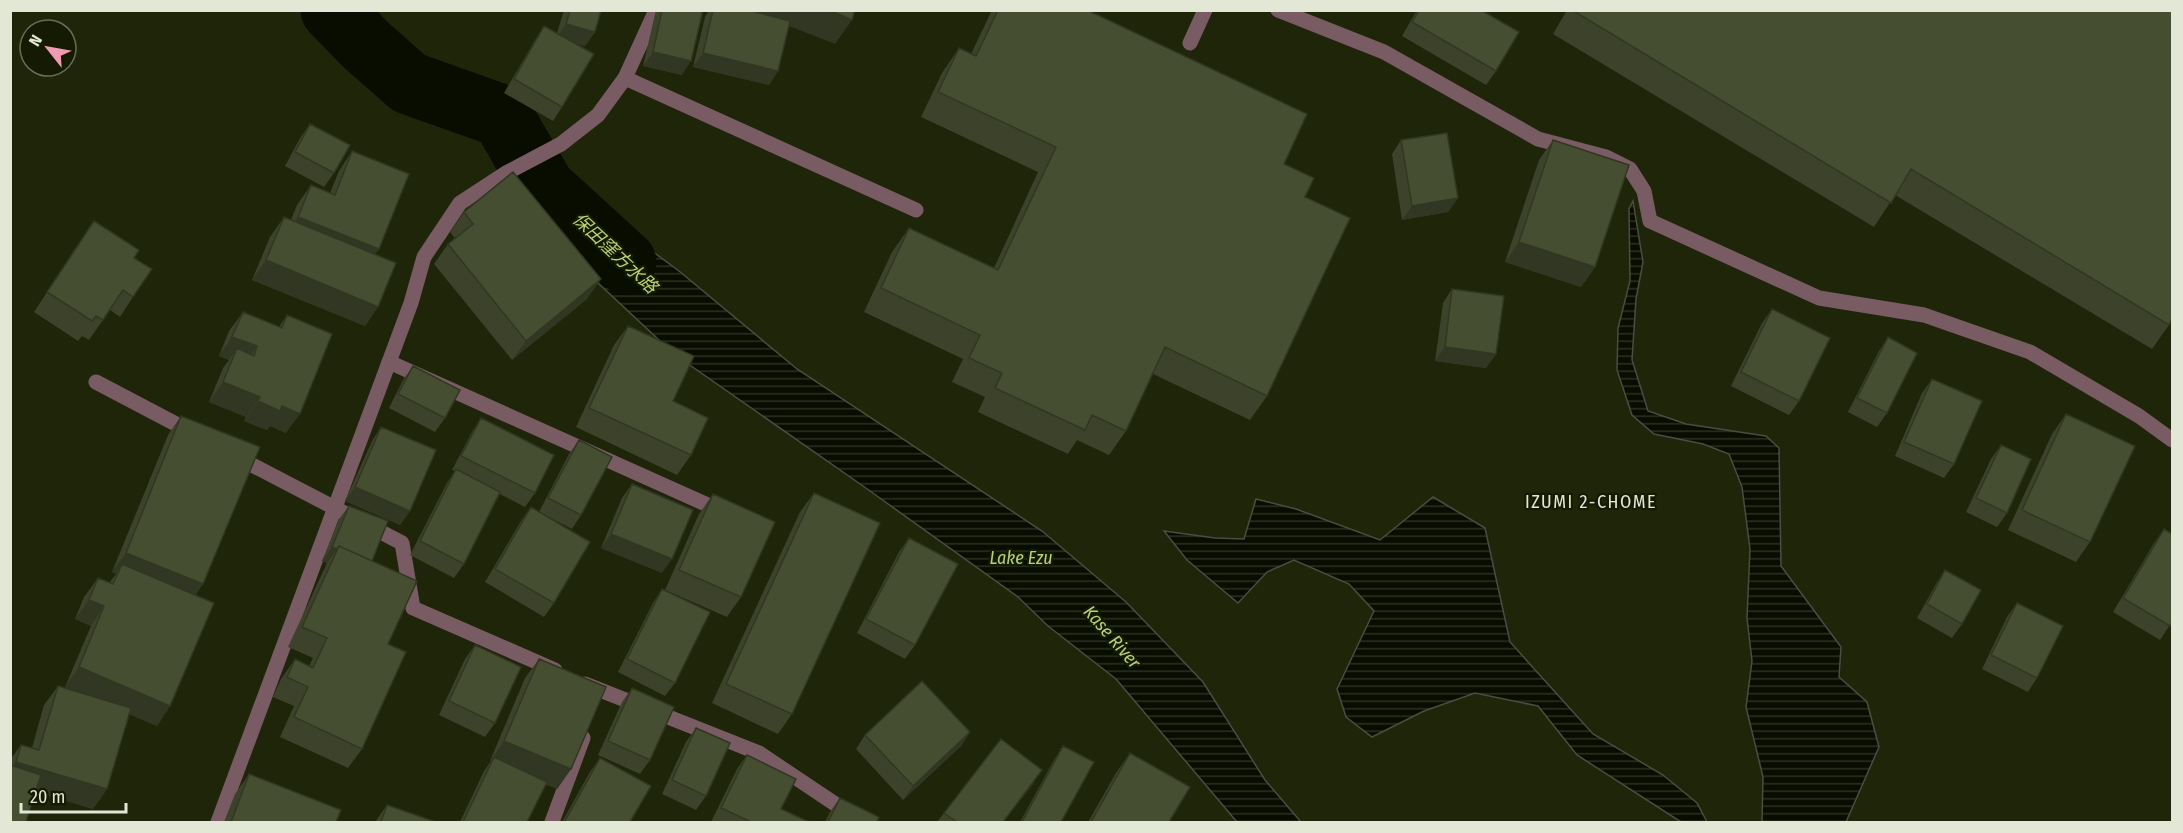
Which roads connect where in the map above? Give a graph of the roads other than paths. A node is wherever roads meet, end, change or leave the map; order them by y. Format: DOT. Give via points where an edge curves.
graph roads {
  1 [pos="656,10"];
  2 [pos="1205,10"];
  3 [pos="1278,10"];
  4 [pos="1190,43"];
  5 [pos="625,78"];
  6 [pos="916,210"];
  7 [pos="389,362"];
  8 [pos="96,382"];
  9 [pos="2172,440"];
  10 [pos="334,509"];
  11 [pos="719,510"];
  12 [pos="589,724"];
  13 [pos="218,822"];
  14 [pos="552,822"];
  15 [pos="862,822"];
  1 -- 5 [label="street"];
  2 -- 4 [label="street"];
  3 -- 9 [label="street" via="1384,52 1538,139 1606,157 1630,169 1644,191 1650,221 1819,298 1924,315 2030,352 2139,416"];
  5 -- 6 [label="street"];
  5 -- 7 [label="street" via="598,115 561,144 460,203 423,257"];
  7 -- 10 [label="street"];
  7 -- 11 [label="street"];
  8 -- 10 [label="street"];
  10 -- 13 [label="street"];
  10 -- 15 [label="street" via="402,543 413,608 599,696 759,753"];
  12 -- 14 [label="street"];
}
